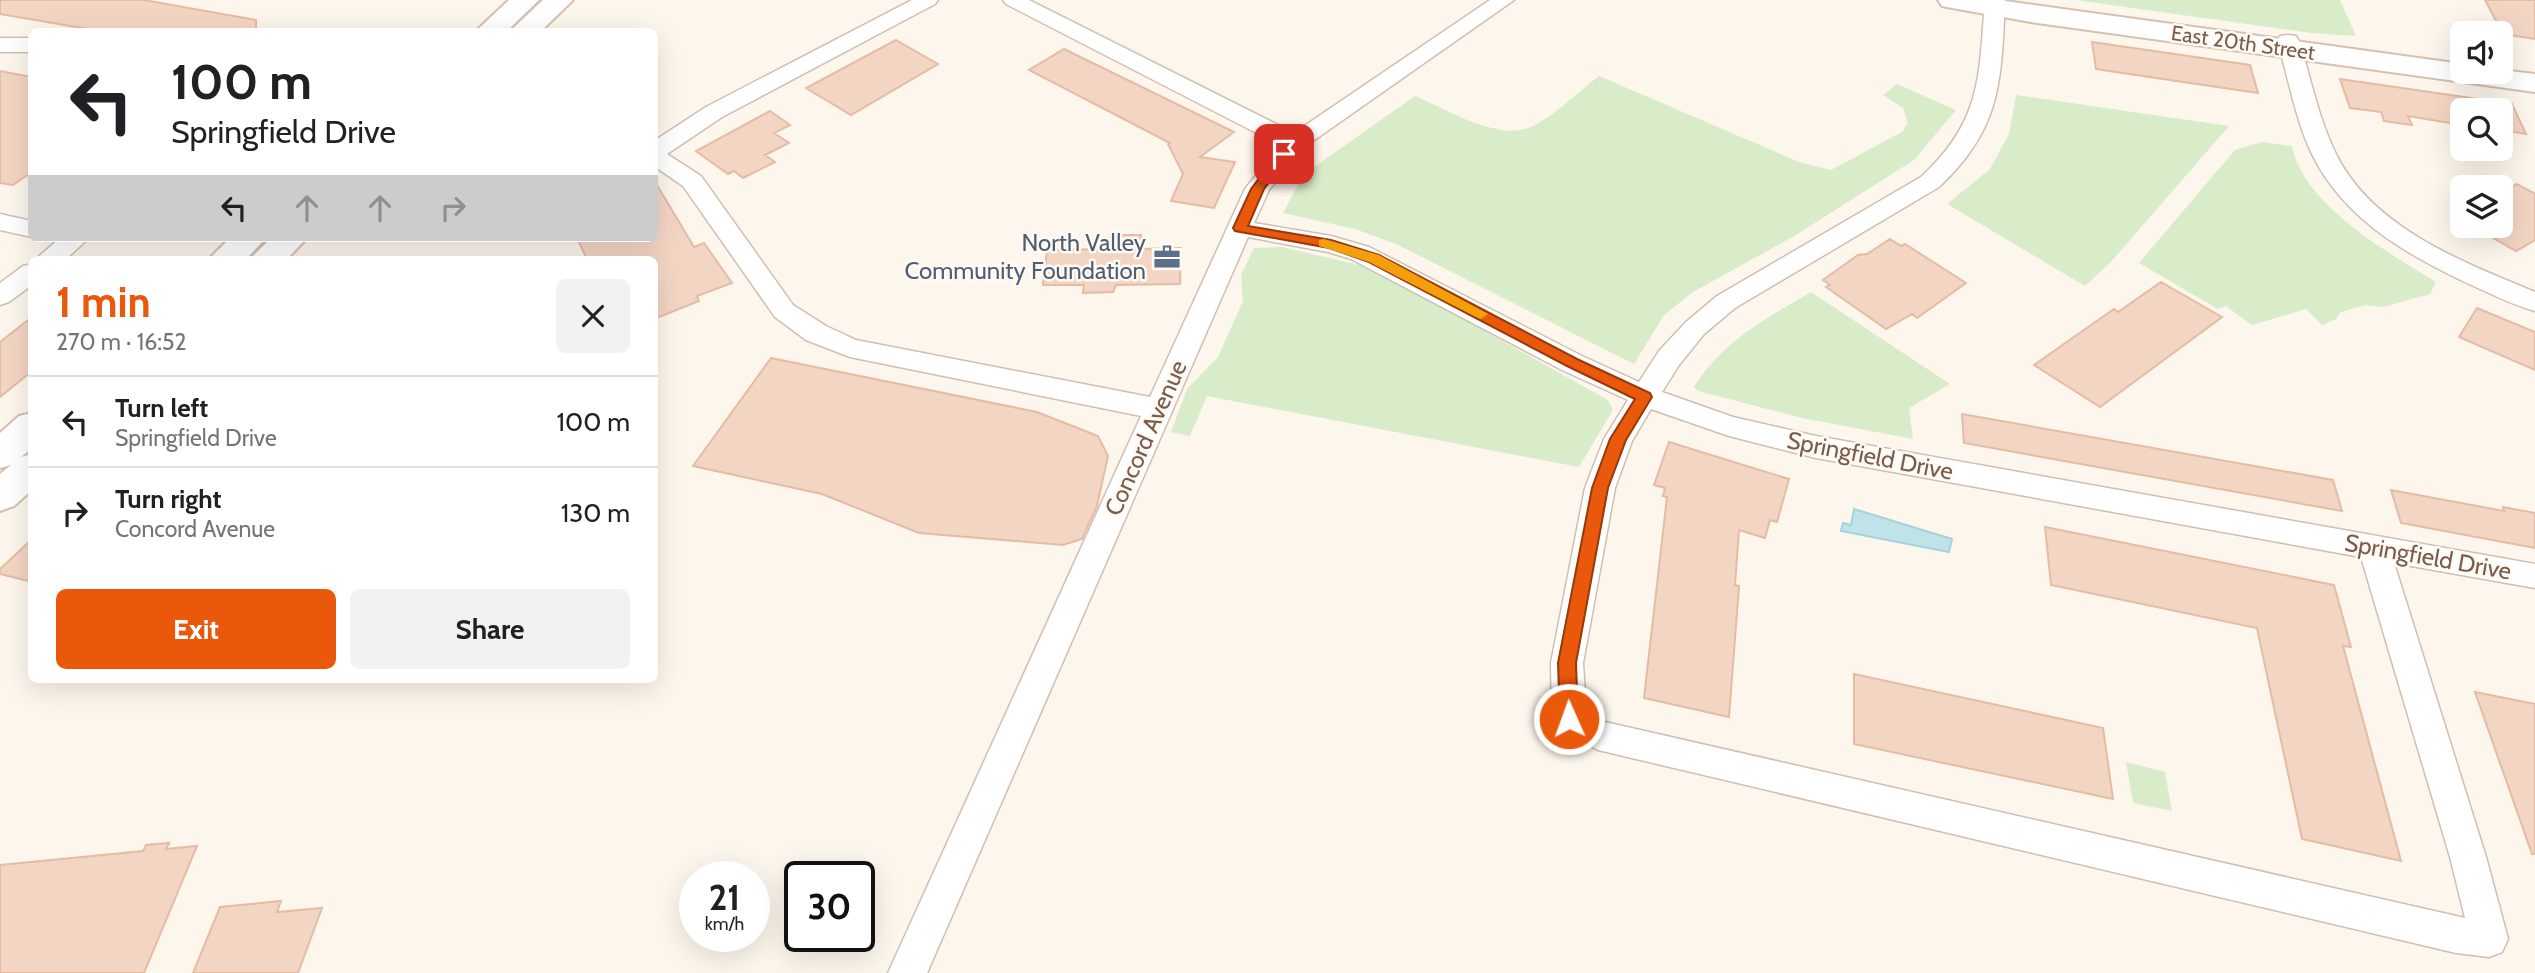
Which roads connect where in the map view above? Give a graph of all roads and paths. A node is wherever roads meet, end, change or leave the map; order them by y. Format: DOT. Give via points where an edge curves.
graph roads {
  1 [pos="525,0"];
  2 [pos="559,0"];
  3 [pos="928,0"];
  4 [pos="1013,0"];
  5 [pos="1504,0"];
  6 [pos="1952,0"];
  7 [pos="2033,0"];
  8 [pos="1995,4"];
  9 [pos="494,28"];
  10 [pos="528,28"];
  11 [pos="28,44"];
  12 [pos="0,45"];
  13 [pos="2290,45"];
  14 [pos="2395,50"];
  15 [pos="2450,57"];
  16 [pos="2513,65"];
  17 [pos="2535,68"];
  18 [pos="2535,83"];
  19 [pos="1295,143"];
  20 [pos="658,151"];
  21 [pos="658,156"];
  22 [pos="0,222"];
  23 [pos="28,228"];
  24 [pos="1240,228"];
  25 [pos="71,242"];
  26 [pos="245,242"];
  27 [pos="286,242"];
  28 [pos="53,256"];
  29 [pos="229,256"];
  30 [pos="270,256"];
  31 [pos="28,275"];
  32 [pos="0,296"];
  33 [pos="2535,302"];
  34 [pos="1644,397"];
  35 [pos="1159,409"];
  36 [pos="28,430"];
  37 [pos="0,454"];
  38 [pos="28,472"];
  39 [pos="0,496"];
  40 [pos="2374,547"];
  41 [pos="2535,576"];
  42 [pos="907,973"];
  1 -- 9 [label="street"];
  2 -- 10 [label="street"];
  3 -- 20 [label="street" via="714,112"];
  4 -- 19 [label="street"];
  5 -- 19 [label="street, Concord Avenue"];
  6 -- 8 [label="street, East 20th Street"];
  7 -- 14 [label="street, East 20th Street"];
  8 -- 13 [label="street, East 20th Street"];
  8 -- 34 [label="street" via="1986,99 1973,134 1956,159 1922,187 1710,314 1681,342"];
  11 -- 12 [label="street"];
  13 -- 14 [label="street, East 20th Street"];
  13 -- 18 [label="street, East 20th Street"];
  13 -- 33 [label="street" via="2324,156 2345,188 2395,233 2436,258"];
  14 -- 15 [label="street, East 20th Street"];
  16 -- 17 [label="street"];
  19 -- 24 [label="street, Concord Avenue" via="1258,189"];
  21 -- 35 [label="street" via="692,181 784,311 816,333 850,348"];
  22 -- 23 [label="street"];
  24 -- 34 [label="street, Springfield Drive" via="1331,244 1374,258"];
  24 -- 35 [label="street, Concord Avenue"];
  25 -- 28 [label="street"];
  26 -- 29 [label="street"];
  27 -- 30 [label="street"];
  31 -- 32 [label="street"];
  34 -- 40 [label="street, Springfield Drive" via="1728,426 1805,445"];
  34 -- 40 [label="street" via="1618,439 1600,488 1567,663 1569,719 1598,735 2489,939"];
  35 -- 42 [label="street, Concord Avenue"];
  36 -- 37 [label="street"];
  38 -- 39 [label="street"];
  40 -- 41 [label="street, Springfield Drive"];
}
